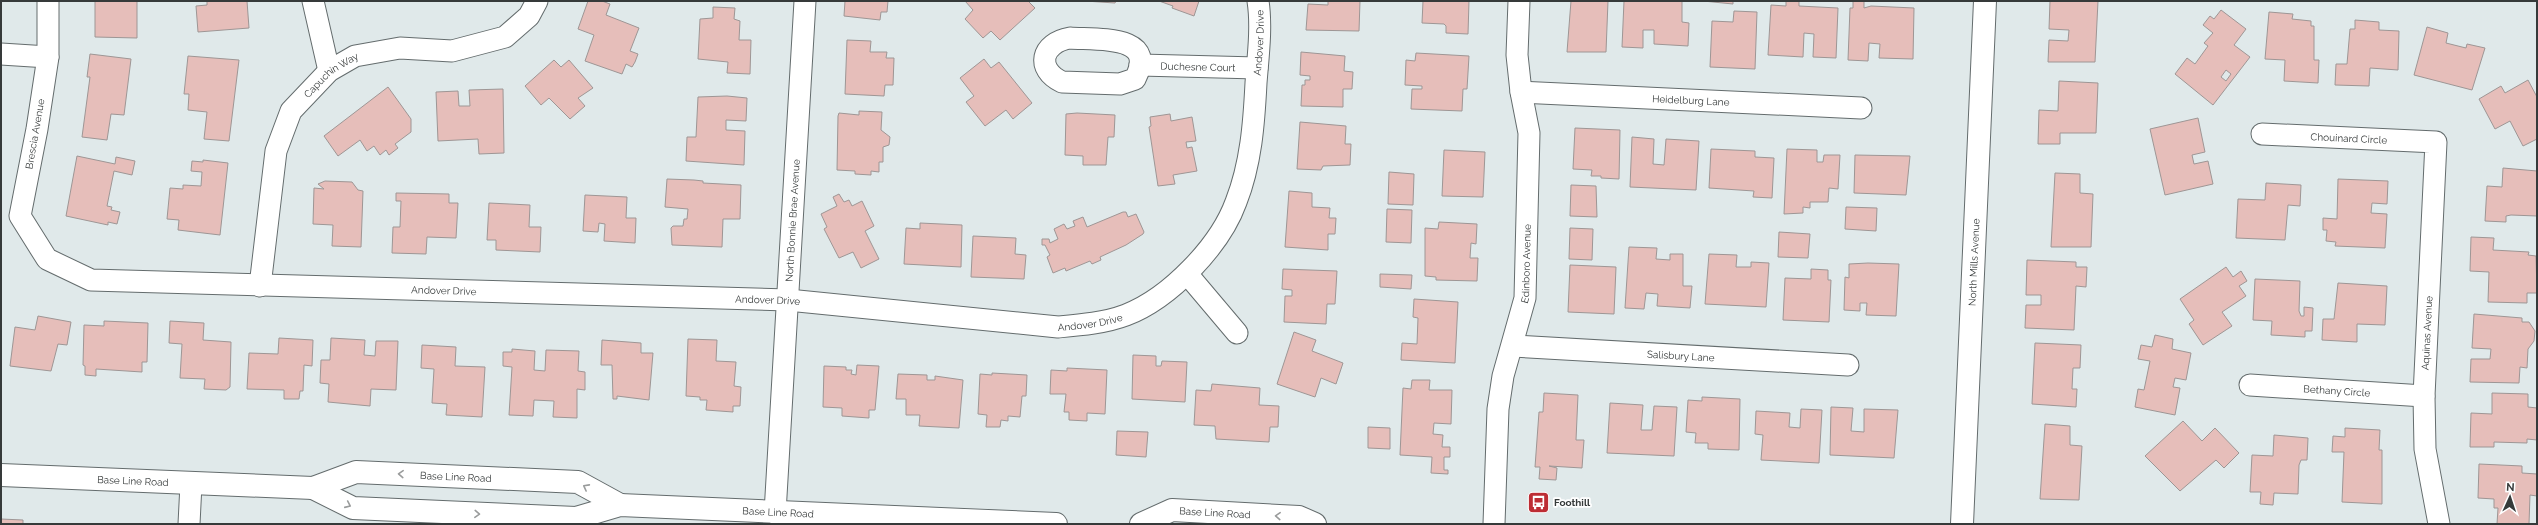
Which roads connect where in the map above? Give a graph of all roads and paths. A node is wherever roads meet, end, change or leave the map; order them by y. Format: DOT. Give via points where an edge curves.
graph roads {
  1 [pos="48,1"];
  2 [pos="312,1"];
  3 [pos="536,1"];
  4 [pos="805,1"];
  5 [pos="1258,1"];
  6 [pos="1519,1"];
  7 [pos="1985,1"];
  8 [pos="1,54"];
  9 [pos="48,57"];
  10 [pos="1140,65"];
  11 [pos="1257,68"];
  12 [pos="329,71"];
  13 [pos="1521,92"];
  14 [pos="1861,108"];
  15 [pos="2262,134"];
  16 [pos="2436,142"];
  17 [pos="47,259"];
  18 [pos="1188,275"];
  19 [pos="260,286"];
  20 [pos="788,300"];
  21 [pos="1236,333"];
  22 [pos="1513,346"];
  23 [pos="1848,365"];
  24 [pos="2250,385"];
  25 [pos="2424,396"];
  26 [pos="1,475"];
  27 [pos="191,484"];
  28 [pos="313,488"];
  29 [pos="620,505"];
  30 [pos="775,513"];
  31 [pos="1005,523"];
  32 [pos="189,524"];
  33 [pos="1056,524"];
  34 [pos="1141,524"];
  35 [pos="1315,524"];
  36 [pos="1494,524"];
  37 [pos="1962,524"];
  38 [pos="2440,524"];
  1 -- 9 [label="street, Brescia Avenue"];
  2 -- 12 [label="street"];
  3 -- 12 [label="street, Capuchin Way" via="529,16 505,37 452,51 400,48 355,56"];
  4 -- 20 [label="street, North Bonnie Brae Avenue"];
  5 -- 11 [label="street, Andover Drive"];
  6 -- 13 [label="street, Edinboro Avenue" via="1517,55"];
  7 -- 37 [label="main road, North Mills Avenue"];
  8 -- 9 [label="street"];
  9 -- 17 [label="street, Brescia Avenue" via="20,216"];
  10 -- 11 [label="street, Duchesne Court"];
  11 -- 18 [label="street, Andover Drive" via="1254,122 1248,159 1236,203 1214,242"];
  12 -- 19 [label="street, Capuchin Way" via="292,111 276,151"];
  13 -- 14 [label="street, Heidelburg Lane"];
  13 -- 22 [label="street, Edinboro Avenue" via="1529,133 1525,298"];
  15 -- 16 [label="street, Chouinard Circle"];
  16 -- 25 [label="street, Aquinas Avenue"];
  17 -- 19 [label="street, Andover Drive" via="91,280"];
  18 -- 20 [label="street, Andover Drive" via="1159,298 1127,315 1092,324 1058,327"];
  18 -- 21 [label="street"];
  19 -- 20 [label="street, Andover Drive"];
  20 -- 30 [label="street, North Bonnie Brae Avenue"];
  22 -- 23 [label="street, Salisbury Lane"];
  22 -- 36 [label="street, Edinboro Avenue" via="1503,376 1498,409"];
  24 -- 25 [label="street, Bethany Circle"];
  25 -- 38 [label="street, Aquinas Avenue" via="2425,449"];
  26 -- 27 [label="main road, Base Line Road"];
  27 -- 28 [label="main road, Base Line Road"];
  27 -- 32 [label="street"];
  28 -- 29 [label="main road, Base Line Road, one-way" via="354,508 576,518"];
  29 -- 28 [label="main road, Base Line Road, one-way" via="578,482 356,472"];
  29 -- 30 [label="main road, Base Line Road"];
  30 -- 31 [label="main road, Base Line Road"];
  31 -- 33 [label="main road, Base Line Road"];
  35 -- 34 [label="main road, Base Line Road, one-way" via="1299,517 1172,510"];
}
